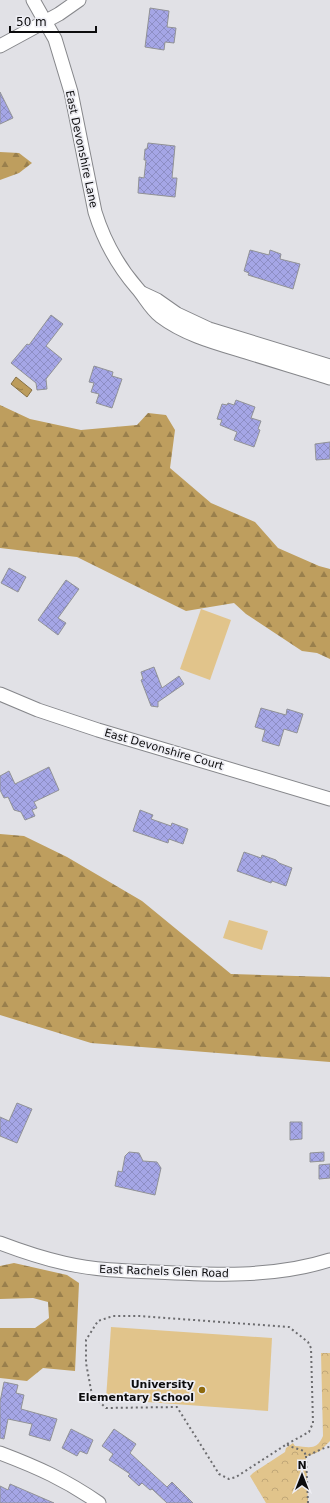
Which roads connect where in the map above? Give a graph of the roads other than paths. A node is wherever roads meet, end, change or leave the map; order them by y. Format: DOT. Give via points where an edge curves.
graph roads {
  1 [pos="33,0"];
  2 [pos="79,0"];
  3 [pos="46,21"];
  4 [pos="0,46"];
  5 [pos="142,293"];
  6 [pos="330,366"];
  7 [pos="330,378"];
  8 [pos="0,694"];
  9 [pos="330,799"];
  10 [pos="0,1243"];
  11 [pos="330,1260"];
  12 [pos="0,1453"];
  13 [pos="99,1503"];
  1 -- 3 [label="street, East Devonshire Lane"];
  2 -- 3 [label="street"];
  3 -- 4 [label="street"];
  3 -- 5 [label="street, East Devonshire Lane" via="55,39 71,92 100,229 113,257"];
  5 -- 6 [label="street, East Devonshire Lane" via="204,327"];
  5 -- 7 [label="street, East Devonshire Lane" via="151,308 160,316 188,333"];
  8 -- 9 [label="street, East Devonshire Court" via="98,730"];
  10 -- 11 [label="street, East Rachels Glen Road" via="64,1264 98,1269 156,1272 257,1273 312,1266"];
  12 -- 13 [label="street" via="51,1473"];
}
